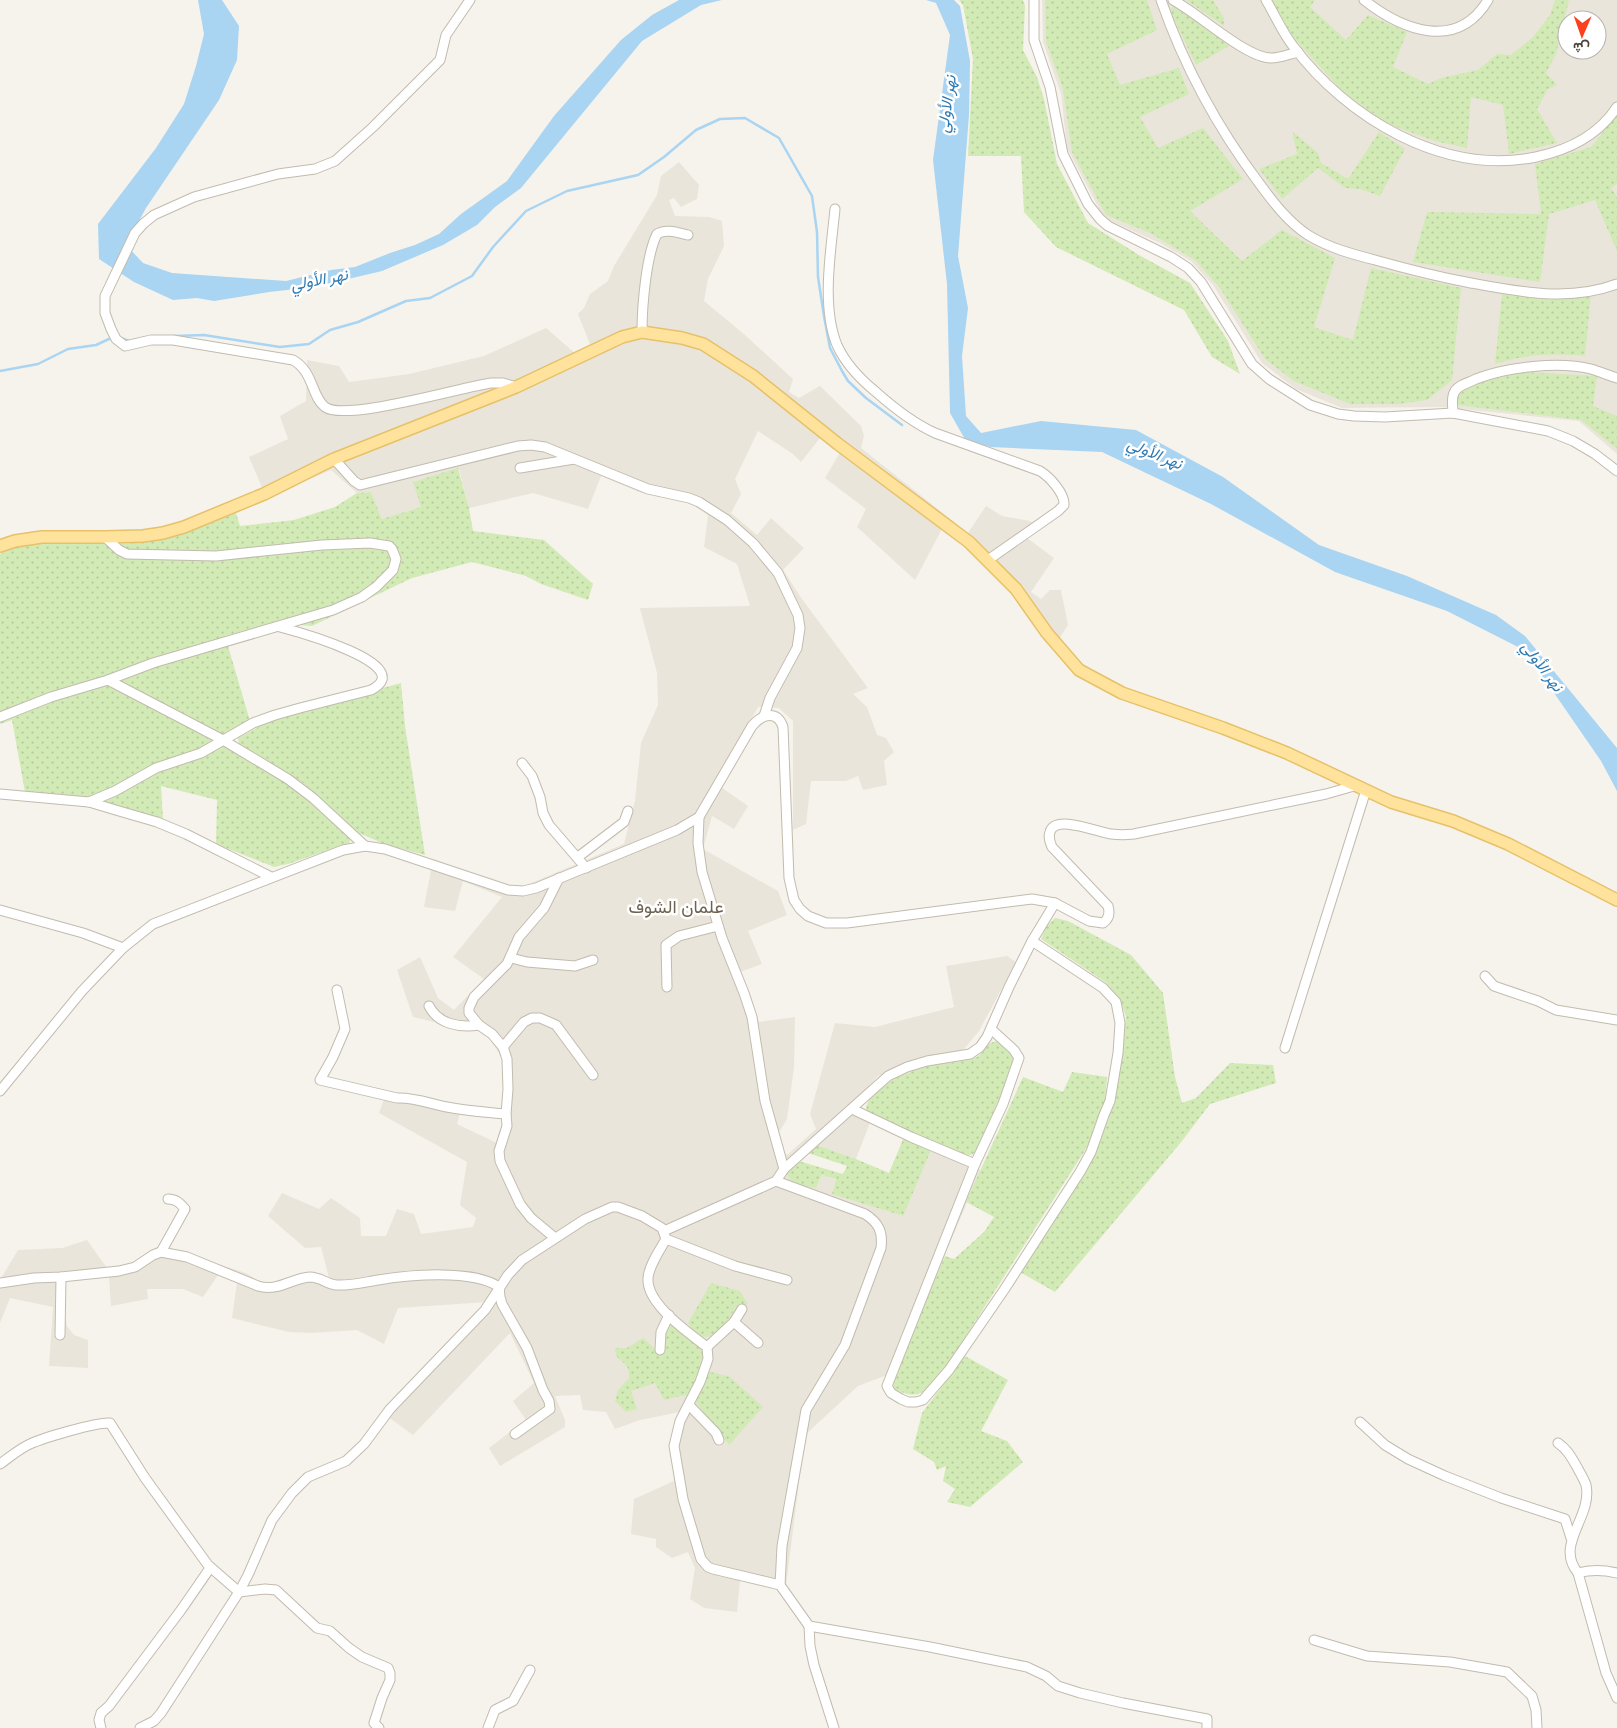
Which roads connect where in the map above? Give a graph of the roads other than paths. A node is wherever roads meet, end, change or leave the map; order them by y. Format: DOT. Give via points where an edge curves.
graph roads {
  1 [pos="470,0"];
  2 [pos="1034,0"];
  3 [pos="1161,0"];
  4 [pos="1173,0"];
  5 [pos="1266,0"];
  6 [pos="1364,0"];
  7 [pos="1488,0"];
  8 [pos="1298,52"];
  9 [pos="1617,107"];
  10 [pos="835,209"];
  11 [pos="688,235"];
  12 [pos="1617,284"];
  13 [pos="642,332"];
  14 [pos="1617,378"];
  15 [pos="516,386"];
  16 [pos="1453,412"];
  17 [pos="576,458"];
  18 [pos="334,459"];
  19 [pos="520,468"];
  20 [pos="1617,471"];
  21 [pos="105,538"];
  22 [pos="0,546"];
  23 [pos="988,560"];
  24 [pos="280,626"];
  25 [pos="108,680"];
  26 [pos="764,716"];
  27 [pos="0,718"];
  28 [pos="224,740"];
  29 [pos="522,763"];
  30 [pos="1360,788"];
  31 [pos="0,794"];
  32 [pos="89,802"];
  33 [pos="628,811"];
  34 [pos="699,818"];
  35 [pos="365,846"];
  36 [pos="578,857"];
  37 [pos="586,868"];
  38 [pos="271,877"];
  39 [pos="559,878"];
  40 [pos="1617,900"];
  41 [pos="1055,903"];
  42 [pos="0,910"];
  43 [pos="718,926"];
  44 [pos="1032,941"];
  45 [pos="123,948"];
  46 [pos="511,958"];
  47 [pos="593,960"];
  48 [pos="1485,976"];
  49 [pos="666,987"];
  50 [pos="337,990"];
  51 [pos="429,1006"];
  52 [pos="1617,1020"];
  53 [pos="479,1025"];
  54 [pos="991,1029"];
  55 [pos="502,1047"];
  56 [pos="1285,1048"];
  57 [pos="593,1075"];
  58 [pos="0,1091"];
  59 [pos="852,1109"];
  60 [pos="506,1114"];
  61 [pos="975,1164"];
  62 [pos="784,1168"];
  63 [pos="776,1181"];
  64 [pos="168,1199"];
  65 [pos="665,1235"];
  66 [pos="555,1238"];
  67 [pos="161,1252"];
  68 [pos="61,1277"];
  69 [pos="787,1280"];
  70 [pos="0,1282"];
  71 [pos="499,1287"];
  72 [pos="742,1309"];
  73 [pos="669,1315"];
  74 [pos="734,1322"];
  75 [pos="60,1335"];
  76 [pos="758,1343"];
  77 [pos="707,1347"];
  78 [pos="660,1350"];
  79 [pos="689,1406"];
  80 [pos="1360,1422"];
  81 [pos="515,1434"];
  82 [pos="718,1440"];
  83 [pos="1558,1443"];
  84 [pos="0,1464"];
  85 [pos="1571,1538"];
  86 [pos="210,1568"];
  87 [pos="1578,1573"];
  88 [pos="1617,1574"];
  89 [pos="780,1585"];
  90 [pos="239,1592"];
  91 [pos="809,1626"];
  92 [pos="1314,1640"];
  93 [pos="530,1670"];
  94 [pos="1617,1698"];
  95 [pos="101,1728"];
  96 [pos="140,1728"];
  97 [pos="379,1728"];
  98 [pos="488,1728"];
  99 [pos="834,1728"];
  100 [pos="1207,1728"];
  101 [pos="1537,1728"];
  1 -- 15 [label="street" via="446,35 440,60 335,161 315,169 278,174 194,197 154,215 135,233 105,296 105,313 116,338 126,346 151,340 173,340 293,360 307,373 321,403 330,410 377,407 491,382"];
  2 -- 16 [label="street" via="1034,40 1050,87 1063,154 1088,204 1100,219 1117,232 1188,268 1201,282 1252,364 1269,379 1310,404 1338,414 1361,416"];
  3 -- 12 [label="street" via="1198,86 1233,146 1274,203 1308,235 1347,253 1493,287 1562,294"];
  4 -- 8 [label="street" via="1254,54 1271,58"];
  5 -- 8 [label="street"];
  6 -- 7 [label="street" via="1400,23 1434,31 1466,22 1476,16"];
  8 -- 9 [label="street" via="1332,88 1385,128 1444,152 1482,160 1532,158 1565,150 1598,130"];
  10 -- 23 [label="street" via="830,313 841,353 852,369 890,405 920,426 1040,471 1064,500 1058,511"];
  11 -- 13 [label="street" via="661,231 655,238 646,284"];
  13 -- 15 [label="main road" via="622,337"];
  13 -- 23 [label="main road" via="703,344 753,376 838,444 940,518"];
  14 -- 16 [label="street" via="1590,369 1546,366 1486,375 1458,387 1452,399"];
  15 -- 18 [label="main road"];
  16 -- 20 [label="street" via="1548,431 1573,441"];
  17 -- 18 [label="street" via="546,447 518,446 360,484"];
  17 -- 19 [label="street"];
  17 -- 26 [label="street" via="647,489 699,502 753,542 775,569 798,615 800,634 794,655 770,698"];
  18 -- 21 [label="main road" via="264,494 184,526 163,533"];
  21 -- 22 [label="main road" via="42,537"];
  21 -- 24 [label="street" via="127,554 216,556 347,543 383,544 392,549 396,559 392,570 376,587 333,610"];
  23 -- 30 [label="main road" via="1016,589 1047,633 1079,670 1114,689 1288,753"];
  24 -- 25 [label="street" via="153,663"];
  24 -- 28 [label="street" via="324,639 367,659 380,669 382,681 371,690 275,715"];
  25 -- 27 [label="street" via="51,697"];
  25 -- 28 [label="street"];
  26 -- 34 [label="street" via="752,726"];
  26 -- 41 [label="street" via="777,719 783,727 789,878 794,900 808,916 820,922 839,924 1025,899"];
  28 -- 32 [label="street" via="201,753 156,768"];
  28 -- 35 [label="street" via="302,789"];
  29 -- 36 [label="street" via="532,776 549,825"];
  30 -- 40 [label="main road" via="1508,844"];
  30 -- 41 [label="street" via="1134,834 1110,834 1057,824 1051,829 1050,842 1106,902 1109,914 1103,923 1093,922"];
  30 -- 56 [label="street"];
  31 -- 32 [label="street"];
  32 -- 38 [label="street" via="157,822"];
  33 -- 36 [label="street" via="624,822"];
  34 -- 37 [label="street"];
  34 -- 43 [label="street" via="700,861"];
  35 -- 38 [label="street" via="338,852"];
  35 -- 39 [label="street" via="398,853 508,890 529,890"];
  36 -- 37 [label="street"];
  37 -- 39 [label="street"];
  38 -- 45 [label="street" via="153,924"];
  39 -- 46 [label="street" via="544,908 519,937"];
  41 -- 44 [label="street"];
  42 -- 45 [label="street" via="83,933"];
  43 -- 49 [label="street" via="679,936 666,944"];
  43 -- 62 [label="street" via="752,1017 765,1101"];
  44 -- 54 [label="street"];
  44 -- 61 [label="street" via="1103,988 1116,1002 1120,1023 1110,1102 1091,1152 1004,1290 949,1370 923,1400 908,1402 887,1386"];
  45 -- 58 [label="street" via="82,991"];
  46 -- 47 [label="street" via="575,966"];
  46 -- 53 [label="street" via="470,1003 469,1013"];
  48 -- 52 [label="street" via="1494,986 1556,1010"];
  50 -- 60 [label="street" via="345,1029 320,1080 446,1107"];
  51 -- 53 [label="street" via="441,1020 467,1027"];
  53 -- 55 [label="street"];
  54 -- 59 [label="street" via="976,1052 927,1061 896,1071"];
  54 -- 61 [label="street" via="1017,1052 1018,1062"];
  55 -- 57 [label="street" via="524,1022 540,1018 556,1025"];
  55 -- 60 [label="street" via="508,1068"];
  59 -- 61 [label="street"];
  59 -- 62 [label="street"];
  60 -- 66 [label="street" via="507,1126 499,1152 500,1161 520,1204"];
  62 -- 63 [label="street"];
  63 -- 65 [label="street"];
  63 -- 89 [label="street" via="865,1214 877,1223 882,1239 845,1345 806,1410 782,1546"];
  64 -- 67 [label="street" via="180,1203 185,1209"];
  65 -- 66 [label="street" via="642,1216 616,1207 596,1213"];
  65 -- 69 [label="street" via="735,1266"];
  65 -- 73 [label="street" via="648,1278 651,1292"];
  66 -- 71 [label="street" via="517,1264"];
  67 -- 68 [label="street" via="125,1270"];
  67 -- 71 [label="street" via="187,1257 268,1288 310,1278 336,1285 403,1276 477,1279"];
  68 -- 70 [label="street"];
  68 -- 75 [label="street"];
  71 -- 81 [label="street" via="502,1304 527,1348 550,1409"];
  71 -- 90 [label="street" via="485,1310 390,1409 355,1453 337,1466 308,1477 292,1492 272,1520"];
  72 -- 74 [label="street"];
  73 -- 77 [label="street"];
  73 -- 78 [label="street" via="661,1332"];
  74 -- 76 [label="street"];
  74 -- 77 [label="street"];
  77 -- 79 [label="street" via="708,1359"];
  79 -- 82 [label="street" via="716,1433"];
  79 -- 89 [label="street" via="680,1421 674,1446 683,1499 702,1559 713,1569"];
  80 -- 85 [label="street" via="1385,1445 1408,1459 1501,1498 1565,1519"];
  83 -- 85 [label="street" via="1567,1449 1586,1484 1583,1515"];
  84 -- 86 [label="street" via="31,1443 110,1423 144,1478"];
  85 -- 87 [label="street" via="1570,1555"];
  86 -- 90 [label="street"];
  86 -- 95 [label="street" via="101,1713 98,1720"];
  87 -- 88 [label="street" via="1588,1570"];
  87 -- 94 [label="street" via="1606,1673"];
  89 -- 91 [label="street"];
  90 -- 96 [label="street" via="161,1713 154,1722"];
  90 -- 97 [label="street" via="276,1590 317,1628 330,1631 349,1648 388,1668 390,1680 374,1723"];
  91 -- 99 [label="street" via="814,1665"];
  91 -- 100 [label="street" via="1027,1667 1058,1686 1080,1693 1207,1718"];
  92 -- 101 [label="street" via="1367,1656 1450,1662 1506,1672 1532,1696"];
  93 -- 98 [label="street" via="513,1700 495,1710"];
}
